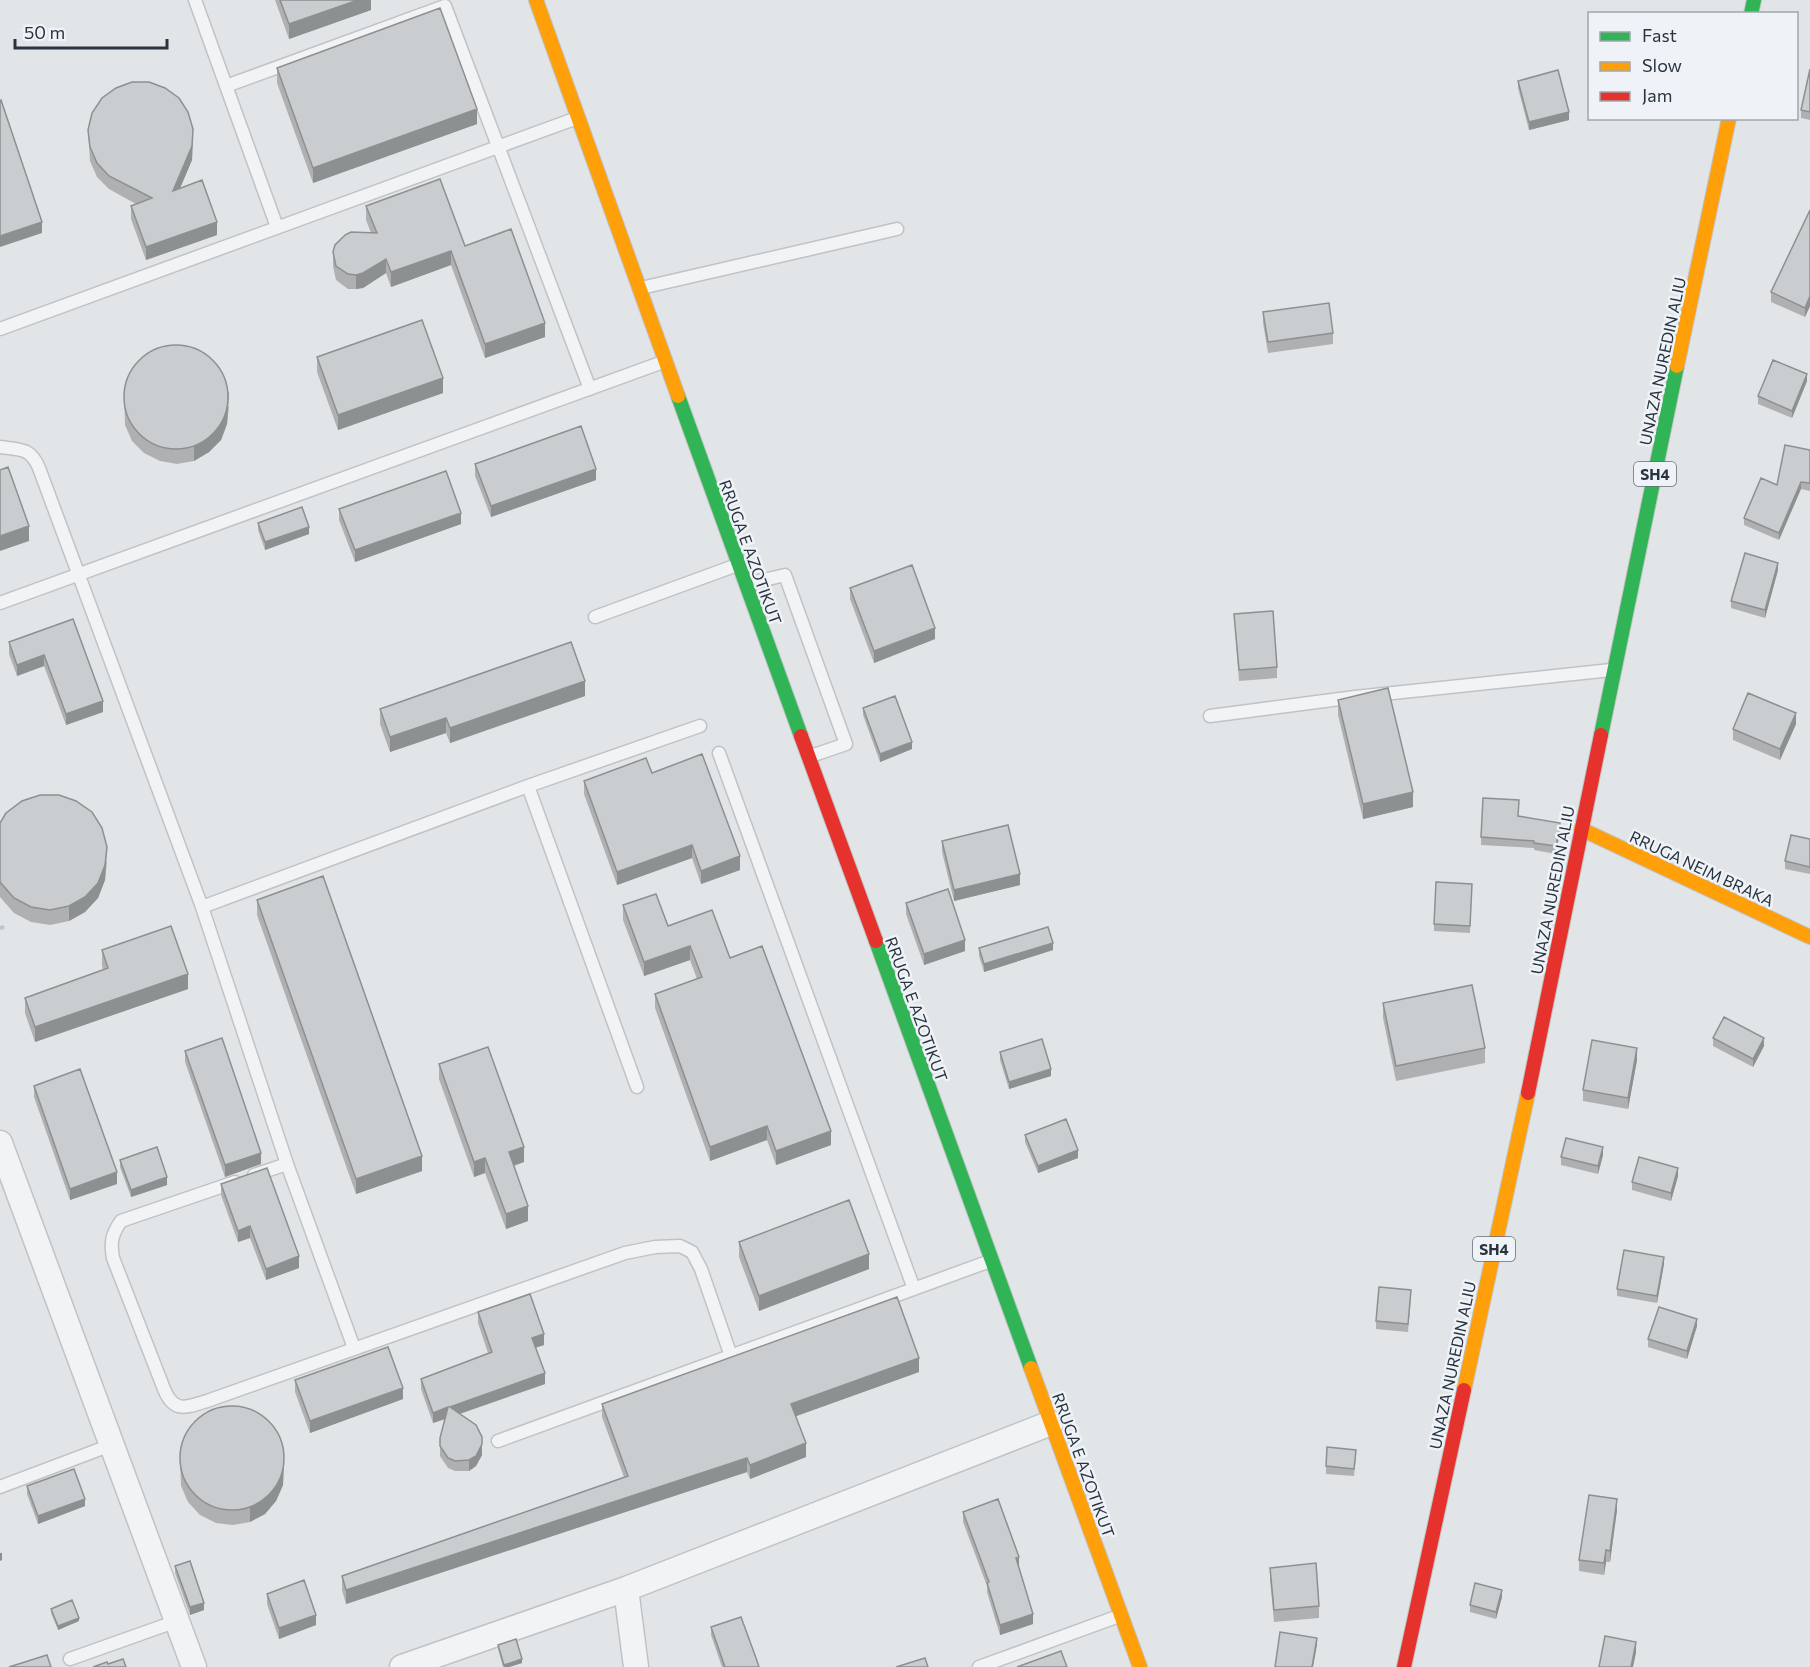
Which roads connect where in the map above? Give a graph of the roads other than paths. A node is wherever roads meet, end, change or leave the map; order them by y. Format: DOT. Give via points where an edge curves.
graph roads {
  1 [pos="195,0"];
  2 [pos="536,0"];
  3 [pos="226,86"];
  4 [pos="578,117"];
  5 [pos="1729,120"];
  6 [pos="499,146"];
  7 [pos="277,227"];
  8 [pos="897,229"];
  9 [pos="639,288"];
  10 [pos="0,329"];
  11 [pos="665,362"];
  12 [pos="591,388"];
  13 [pos="0,447"];
  14 [pos="738,565"];
  15 [pos="78,574"];
  16 [pos="746,584"];
  17 [pos="0,603"];
  18 [pos="595,617"];
  19 [pos="1614,669"];
  20 [pos="1210,716"];
  21 [pos="700,726"];
  22 [pos="719,753"];
  23 [pos="808,757"];
  24 [pos="528,786"];
  25 [pos="1581,829"];
  26 [pos="202,907"];
  27 [pos="1810,937"];
  28 [pos="637,1087"];
  29 [pos="0,1143"];
  30 [pos="287,1164"];
  31 [pos="991,1260"];
  32 [pos="914,1289"];
  33 [pos="354,1348"];
  34 [pos="731,1356"];
  35 [pos="1051,1423"];
  36 [pos="498,1441"];
  37 [pos="111,1445"];
  38 [pos="0,1487"];
  39 [pos="626,1589"];
  40 [pos="1121,1615"];
  41 [pos="177,1621"];
  42 [pos="70,1659"];
  43 [pos="194,1667"];
  44 [pos="402,1667"];
  45 [pos="636,1667"];
  46 [pos="980,1667"];
  47 [pos="1140,1667"];
  48 [pos="1404,1667"];
  1 -- 3 [label="lane"];
  2 -- 4 [label="street, RRUGA E AZOTIKUT"];
  3 -- 6 [label="lane" via="445,6"];
  3 -- 7 [label="lane"];
  4 -- 6 [label="lane"];
  4 -- 9 [label="street, RRUGA E AZOTIKUT"];
  5 -- 19 [label="street, UNAZA NUREDIN ALIU / SH4"];
  6 -- 7 [label="lane"];
  6 -- 12 [label="lane"];
  7 -- 10 [label="lane"];
  8 -- 9 [label="lane"];
  9 -- 11 [label="street, RRUGA E AZOTIKUT"];
  11 -- 12 [label="lane"];
  11 -- 14 [label="street, RRUGA E AZOTIKUT"];
  12 -- 15 [label="lane"];
  13 -- 15 [label="lane" via="18,448 35,458"];
  14 -- 16 [label="street, RRUGA E AZOTIKUT"];
  14 -- 18 [label="lane"];
  15 -- 17 [label="lane"];
  15 -- 26 [label="lane"];
  16 -- 23 [label="street, RRUGA E AZOTIKUT"];
  16 -- 23 [label="lane" via="785,575 846,744"];
  19 -- 20 [label="lane"];
  19 -- 25 [label="street, UNAZA NUREDIN ALIU / SH4"];
  21 -- 24 [label="lane"];
  22 -- 32 [label="lane"];
  23 -- 31 [label="street, RRUGA E AZOTIKUT"];
  24 -- 26 [label="lane"];
  24 -- 28 [label="lane"];
  25 -- 27 [label="street, RRUGA NEIM BRAKA"];
  25 -- 48 [label="street, UNAZA NUREDIN ALIU / SH4" via="1526,1105"];
  26 -- 30 [label="lane"];
  29 -- 37 [label="street"];
  30 -- 33 [label="lane"];
  30 -- 33 [label="lane" via="121,1221 110,1243 113,1258 168,1400 176,1406 207,1401"];
  31 -- 32 [label="lane"];
  31 -- 35 [label="street, RRUGA E AZOTIKUT"];
  32 -- 34 [label="lane"];
  33 -- 34 [label="lane" via="625,1253 680,1246 692,1252 701,1269"];
  34 -- 36 [label="lane"];
  35 -- 39 [label="street"];
  35 -- 40 [label="street, RRUGA E AZOTIKUT"];
  37 -- 38 [label="lane"];
  37 -- 41 [label="street"];
  39 -- 44 [label="street"];
  39 -- 45 [label="street"];
  40 -- 46 [label="lane"];
  40 -- 47 [label="street, RRUGA E AZOTIKUT"];
  41 -- 42 [label="lane"];
  41 -- 43 [label="street"];
}
